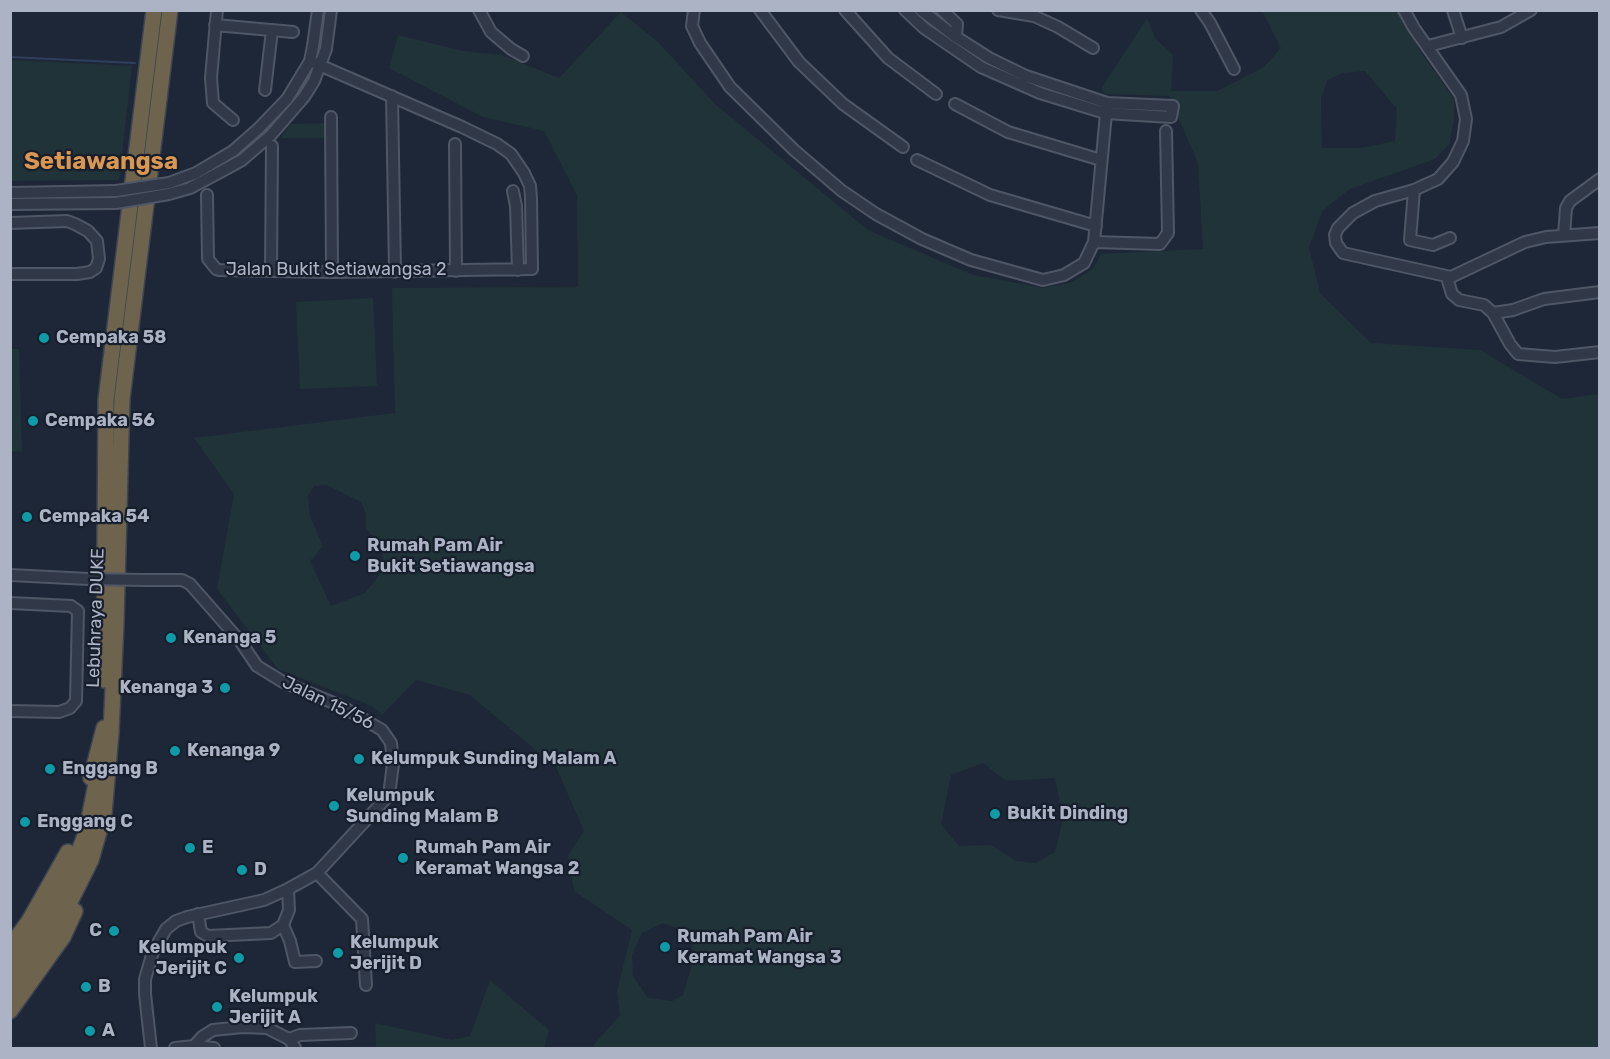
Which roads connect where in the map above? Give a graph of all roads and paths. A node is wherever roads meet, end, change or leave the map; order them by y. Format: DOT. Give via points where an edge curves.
graph roads {
  1 [pos="154,10"];
  2 [pos="170,10"];
  3 [pos="217,10"];
  4 [pos="318,10"];
  5 [pos="331,10"];
  6 [pos="479,10"];
  7 [pos="694,10"];
  8 [pos="844,10"];
  9 [pos="905,10"];
  10 [pos="921,10"];
  11 [pos="942,10"];
  12 [pos="998,10"];
  13 [pos="1201,10"];
  14 [pos="1404,10"];
  15 [pos="1452,10"];
  16 [pos="1531,10"];
  17 [pos="766,12"];
  18 [pos="215,25"];
  19 [pos="272,30"];
  20 [pos="293,32"];
  21 [pos="956,38"];
  22 [pos="1462,38"];
  23 [pos="1428,46"];
  24 [pos="1093,48"];
  25 [pos="523,56"];
  26 [pos="309,61"];
  27 [pos="321,66"];
  28 [pos="1234,69"];
  29 [pos="265,90"];
  30 [pos="936,94"];
  31 [pos="392,96"];
  32 [pos="955,104"];
  33 [pos="1106,108"];
  34 [pos="331,117"];
  35 [pos="233,120"];
  36 [pos="1166,131"];
  37 [pos="455,144"];
  38 [pos="272,147"];
  39 [pos="903,147"];
  40 [pos="917,160"];
  41 [pos="1101,160"];
  42 [pos="1599,179"];
  43 [pos="169,188"];
  44 [pos="1414,190"];
  45 [pos="513,191"];
  46 [pos="10,192"];
  47 [pos="207,195"];
  48 [pos="10,204"];
  49 [pos="10,223"];
  50 [pos="1096,226"];
  51 [pos="1599,233"];
  52 [pos="1564,235"];
  53 [pos="1450,238"];
  54 [pos="1094,242"];
  55 [pos="518,270"];
  56 [pos="271,271"];
  57 [pos="456,271"];
  58 [pos="332,272"];
  59 [pos="395,272"];
  60 [pos="10,274"];
  61 [pos="1451,277"];
  62 [pos="1599,292"];
  63 [pos="1493,313"];
  64 [pos="1599,352"];
  65 [pos="10,575"];
  66 [pos="10,603"];
  67 [pos="10,711"];
  68 [pos="104,728"];
  69 [pos="92,860"];
  70 [pos="317,873"];
  71 [pos="288,889"];
  72 [pos="198,914"];
  73 [pos="283,925"];
  74 [pos="10,947"];
  75 [pos="316,961"];
  76 [pos="10,966"];
  77 [pos="366,985"];
  78 [pos="10,988"];
  79 [pos="10,1011"];
  80 [pos="351,1032"];
  81 [pos="292,1044"];
  82 [pos="194,1046"];
  83 [pos="151,1048"];
  84 [pos="175,1048"];
  85 [pos="214,1048"];
  1 -- 68 [label="highway, Lebuhraya DUKE" via="106,400"];
  2 -- 69 [label="highway, Lebuhraya DUKE" via="122,399 111,733 104,814"];
  3 -- 18 [label="street"];
  4 -- 26 [label="street"];
  5 -- 27 [label="street"];
  6 -- 25 [label="street" via="491,32"];
  7 -- 54 [label="street" via="692,26 730,87 794,150 876,214 971,260 1043,280 1064,275 1084,263"];
  8 -- 30 [label="street" via="888,58"];
  9 -- 33 [label="street" via="981,67 1040,93"];
  10 -- 21 [label="street"];
  11 -- 21 [label="street" via="957,24"];
  12 -- 24 [label="street" via="1034,16"];
  13 -- 28 [label="street"];
  14 -- 23 [label="street"];
  15 -- 22 [label="street"];
  16 -- 22 [label="street" via="1501,27"];
  17 -- 39 [label="street" via="799,62 843,104"];
  18 -- 19 [label="street"];
  18 -- 35 [label="street" via="213,103"];
  19 -- 20 [label="street"];
  19 -- 29 [label="street"];
  21 -- 33 [label="street" via="1026,76"];
  22 -- 23 [label="street"];
  23 -- 44 [label="street" via="1461,95 1465,128 1460,150 1446,171"];
  26 -- 27 [label="street"];
  26 -- 43 [label="street" via="287,99 242,144"];
  27 -- 31 [label="street"];
  27 -- 43 [label="street" via="304,97 271,135 242,160 190,188"];
  31 -- 55 [label="street, Jalan Bukit Setiawangsa 2" via="511,154 530,186 531,198 533,267"];
  31 -- 59 [label="street"];
  32 -- 41 [label="street" via="1008,132"];
  33 -- 33 [label="street" via="1173,106 1171,117"];
  33 -- 41 [label="street"];
  34 -- 58 [label="street"];
  36 -- 54 [label="street" via="1168,233 1160,244"];
  37 -- 57 [label="street"];
  38 -- 56 [label="street"];
  40 -- 50 [label="street" via="990,195"];
  41 -- 50 [label="street"];
  42 -- 52 [label="street" via="1570,201"];
  43 -- 46 [label="street, bridge"];
  43 -- 48 [label="street, bridge" via="116,203"];
  44 -- 53 [label="street" via="1410,240 1433,245"];
  44 -- 61 [label="street" via="1375,201 1353,213 1338,228 1336,243 1343,253"];
  45 -- 55 [label="street"];
  47 -- 56 [label="street, Jalan Bukit Setiawangsa 2" via="208,262 219,270"];
  49 -- 60 [label="street" via="75,224 97,241 99,259 90,272"];
  50 -- 54 [label="street"];
  51 -- 52 [label="street"];
  52 -- 61 [label="street" via="1525,242"];
  55 -- 57 [label="street, Jalan Bukit Setiawangsa 2"];
  56 -- 58 [label="street, Jalan Bukit Setiawangsa 2"];
  57 -- 59 [label="street, Jalan Bukit Setiawangsa 2"];
  58 -- 59 [label="street, Jalan Bukit Setiawangsa 2"];
  61 -- 63 [label="street" via="1448,281 1452,294 1484,305"];
  62 -- 63 [label="street" via="1544,299"];
  63 -- 64 [label="street" via="1518,354 1555,357"];
  65 -- 70 [label="street, Jalan 15/56, bridge" via="182,580 190,584 240,641 257,666 283,682 341,705 382,730 391,742 389,795"];
  66 -- 67 [label="street" via="72,606 78,611 76,700 70,708 59,712"];
  68 -- 74 [label="highway" via="77,830 64,862"];
  68 -- 76 [label="highway, Lebuhraya DUKE" via="97,786 73,867 41,926"];
  69 -- 78 [label="highway, Lebuhraya DUKE" via="52,932"];
  69 -- 79 [label="highway" via="87,886 63,937"];
  70 -- 71 [label="street, Jalan 15/56"];
  70 -- 77 [label="street" via="362,919"];
  71 -- 72 [label="street, Jalan 15/56" via="264,900"];
  71 -- 73 [label="street" via="290,904"];
  72 -- 73 [label="street" via="201,932 208,936 266,934"];
  72 -- 83 [label="street, Jalan 15/56" via="166,929 153,952 145,979"];
  73 -- 75 [label="street" via="295,962"];
  80 -- 81 [label="street" via="300,1035"];
  81 -- 82 [label="street" via="267,1028 229,1028 213,1030"];
  82 -- 84 [label="street"];
  82 -- 85 [label="street"];
}
